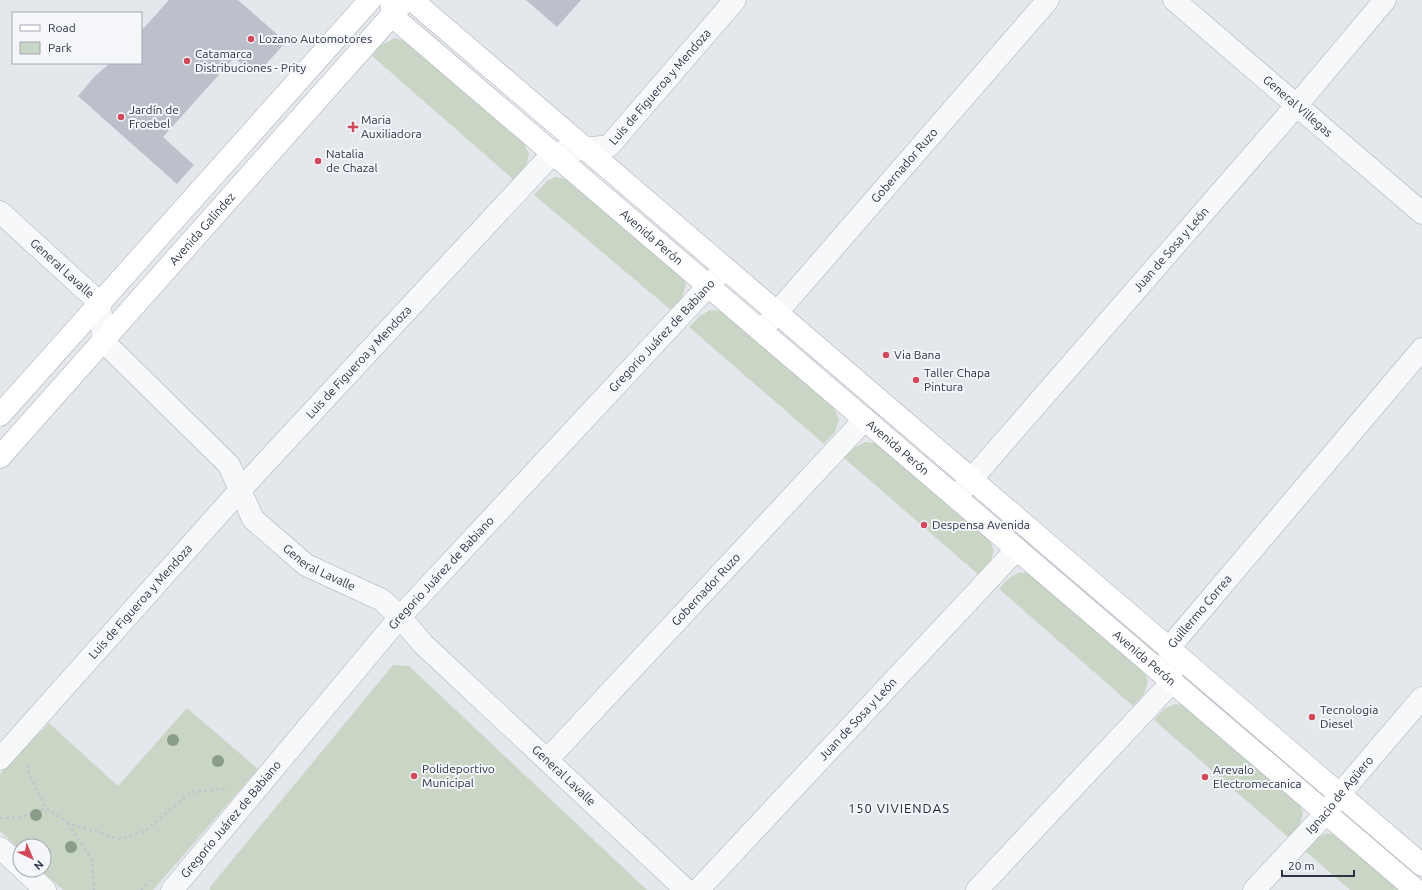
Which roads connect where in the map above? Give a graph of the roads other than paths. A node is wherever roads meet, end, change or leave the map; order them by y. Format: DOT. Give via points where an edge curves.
graph roads {
  1 [pos="370,0"];
  2 [pos="412,0"];
  3 [pos="735,0"];
  4 [pos="1048,0"];
  5 [pos="1174,0"];
  6 [pos="1385,0"];
  7 [pos="396,5"];
  8 [pos="1296,106"];
  9 [pos="585,149"];
  10 [pos="553,153"];
  11 [pos="0,212"];
  12 [pos="1422,213"];
  13 [pos="725,268"];
  14 [pos="709,286"];
  15 [pos="100,303"];
  16 [pos="777,312"];
  17 [pos="761,331"];
  18 [pos="103,341"];
  19 [pos="1422,349"];
  20 [pos="0,415"];
  21 [pos="865,419"];
  22 [pos="0,457"];
  23 [pos="972,479"];
  24 [pos="241,489"];
  25 [pos="956,497"];
  26 [pos="1017,549"];
  27 [pos="400,617"];
  28 [pos="1169,648"];
  29 [pos="1172,682"];
  30 [pos="1422,698"];
  31 [pos="0,759"];
  32 [pos="546,760"];
  33 [pos="1340,794"];
  34 [pos="1326,813"];
  35 [pos="0,848"];
  36 [pos="12,859"];
  37 [pos="1422,865"];
  38 [pos="32,878"];
  39 [pos="45,890"];
  40 [pos="172,890"];
  41 [pos="686,890"];
  42 [pos="698,890"];
  43 [pos="977,890"];
  44 [pos="1254,890"];
  45 [pos="1416,890"];
  1 -- 15 [label="street"];
  2 -- 9 [label="street, Avenida Perón"];
  3 -- 9 [label="street, Luis de Figueroa y Mendoza" via="609,146"];
  4 -- 16 [label="street, Gobernador Ruzo"];
  5 -- 8 [label="street, General Villegas"];
  6 -- 8 [label="street, Juan de Sosa y León"];
  7 -- 10 [label="street, Avenida Perón"];
  7 -- 18 [label="street, Avenida Galíndez"];
  8 -- 12 [label="street, General Villegas"];
  8 -- 23 [label="street, Juan de Sosa y León"];
  9 -- 10 [label="street, Luis de Figueroa y Mendoza"];
  9 -- 13 [label="street, Avenida Perón"];
  10 -- 14 [label="street, Avenida Perón"];
  10 -- 24 [label="street, Luis de Figueroa y Mendoza"];
  11 -- 15 [label="street, General Lavalle"];
  13 -- 14 [label="street, Gregorio Juárez de Babiano"];
  13 -- 16 [label="street, Avenida Perón"];
  14 -- 17 [label="street, Avenida Perón"];
  14 -- 27 [label="street, Gregorio Juárez de Babiano"];
  15 -- 18 [label="street, General Lavalle"];
  15 -- 20 [label="street"];
  16 -- 17 [label="street, Gobernador Ruzo"];
  16 -- 23 [label="street, Avenida Perón"];
  17 -- 21 [label="street, Avenida Perón"];
  18 -- 22 [label="street, Avenida Galíndez"];
  18 -- 24 [label="street, General Lavalle" via="229,465"];
  19 -- 28 [label="street, Guillermo Correa"];
  21 -- 25 [label="street, Avenida Perón"];
  21 -- 32 [label="street, Gobernador Ruzo"];
  23 -- 25 [label="street, Juan de Sosa y León"];
  23 -- 28 [label="street, Avenida Perón"];
  24 -- 27 [label="street, General Lavalle" via="253,519 306,565 382,600"];
  24 -- 31 [label="street, Luis de Figueroa y Mendoza"];
  25 -- 26 [label="street, Avenida Perón"];
  26 -- 29 [label="street, Avenida Perón"];
  26 -- 42 [label="street, Juan de Sosa y León"];
  27 -- 32 [label="street, General Lavalle" via="423,644"];
  27 -- 40 [label="street, Gregorio Juárez de Babiano"];
  28 -- 29 [label="street, Guillermo Correa"];
  28 -- 33 [label="street, Avenida Perón"];
  29 -- 34 [label="street, Avenida Perón"];
  29 -- 43 [label="street"];
  30 -- 33 [label="street, Ignacio de Agüero"];
  32 -- 41 [label="street, General Lavalle"];
  33 -- 34 [label="street, Ignacio de Agüero"];
  33 -- 37 [label="street, Avenida Perón"];
  34 -- 44 [label="street, Ignacio de Agüero"];
  34 -- 45 [label="street, Avenida Perón"];
  35 -- 36 [label="street"];
  38 -- 39 [label="street"];
}
